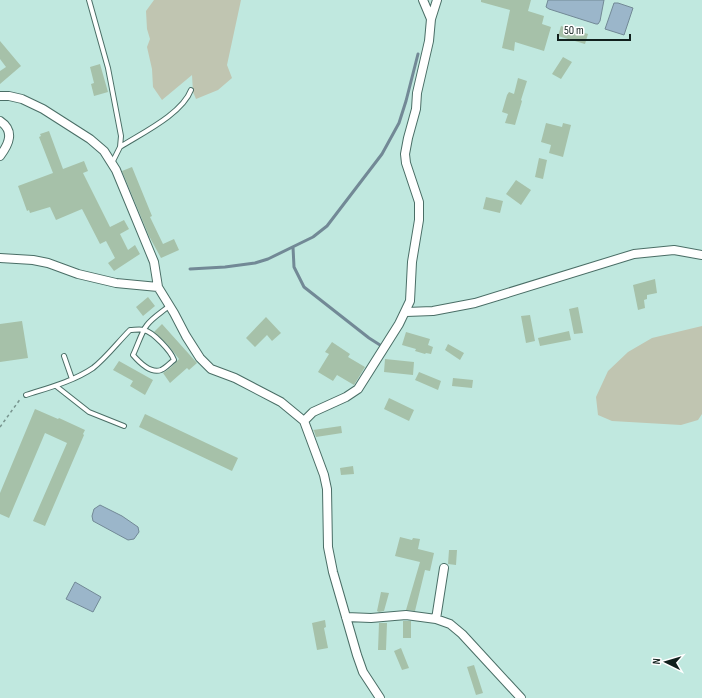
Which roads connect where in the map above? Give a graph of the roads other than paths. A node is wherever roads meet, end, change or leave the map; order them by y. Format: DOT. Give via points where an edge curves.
graph roads {
  1 [pos="89,0"];
  2 [pos="422,0"];
  3 [pos="437,0"];
  4 [pos="430,19"];
  5 [pos="191,90"];
  6 [pos="0,96"];
  7 [pos="0,121"];
  8 [pos="120,147"];
  9 [pos="0,156"];
  10 [pos="112,163"];
  11 [pos="702,254"];
  12 [pos="0,258"];
  13 [pos="158,287"];
  14 [pos="170,306"];
  15 [pos="406,312"];
  16 [pos="144,330"];
  17 [pos="64,356"];
  18 [pos="72,379"];
  19 [pos="56,386"];
  20 [pos="26,395"];
  21 [pos="304,421"];
  22 [pos="124,426"];
  23 [pos="444,568"];
  24 [pos="346,617"];
  25 [pos="436,619"];
  26 [pos="380,698"];
  27 [pos="521,698"];
  1 -- 8 [label="lane" via="108,68 121,136"];
  2 -- 4 [label="street"];
  3 -- 4 [label="street"];
  4 -- 15 [label="street" via="429,41 405,154 419,202 410,301"];
  5 -- 8 [label="lane" via="172,114"];
  6 -- 10 [label="street" via="22,99 43,109 90,139 104,151"];
  7 -- 9 [label="street" via="8,130 10,138"];
  8 -- 10 [label="lane"];
  10 -- 13 [label="street" via="154,262"];
  11 -- 15 [label="street" via="674,250 634,254 475,303 433,311"];
  12 -- 13 [label="street" via="34,260 116,283"];
  13 -- 14 [label="street"];
  14 -- 16 [label="lane" via="146,325"];
  14 -- 21 [label="street" via="200,358 211,369 235,378 281,402"];
  15 -- 21 [label="street" via="358,389 313,412"];
  16 -- 16 [label="lane" via="157,339 174,360 159,371 142,365 133,355"];
  16 -- 18 [label="lane" via="130,330 93,367"];
  17 -- 18 [label="lane"];
  18 -- 19 [label="lane"];
  19 -- 20 [label="lane"];
  19 -- 22 [label="lane" via="89,412"];
  21 -- 24 [label="street" via="324,475 327,489 328,547"];
  23 -- 25 [label="street"];
  24 -- 25 [label="street" via="371,618 406,614"];
  24 -- 26 [label="street" via="363,672"];
  25 -- 27 [label="street" via="450,624 462,634"];
}
